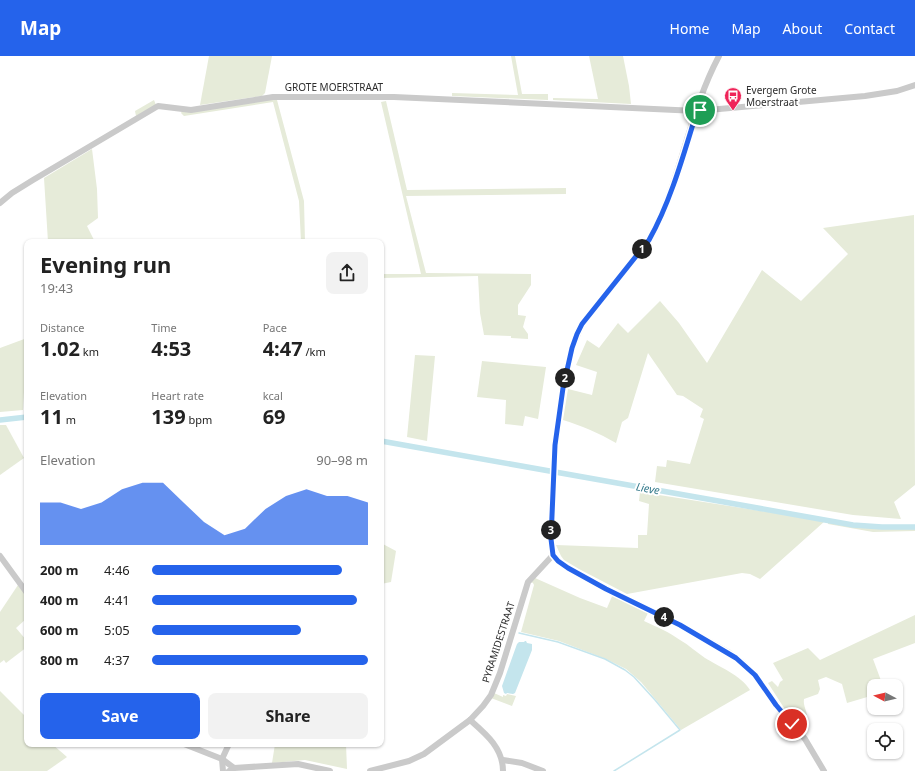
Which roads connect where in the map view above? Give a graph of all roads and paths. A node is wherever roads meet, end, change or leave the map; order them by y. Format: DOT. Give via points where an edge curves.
graph roads {
  1 [pos="719,56"];
  2 [pos="915,85"];
  3 [pos="697,111"];
  4 [pos="0,203"];
  5 [pos="553,555"];
  6 [pos="0,556"];
  7 [pos="24,589"];
  8 [pos="470,720"];
  9 [pos="192,747"];
  10 [pos="228,747"];
  11 [pos="222,759"];
  12 [pos="503,760"];
  13 [pos="288,768"];
  14 [pos="232,770"];
  15 [pos="223,771"];
  16 [pos="330,771"];
  17 [pos="370,771"];
  18 [pos="503,771"];
  19 [pos="543,771"];
  20 [pos="824,771"];
  1 -- 3 [label="street"];
  2 -- 3 [label="street, GROTE MOERSTRAAT" via="865,96"];
  3 -- 4 [label="street, GROTE MOERSTRAAT" via="394,97 273,97 191,110 158,106 33,180"];
  3 -- 5 [label="street" via="657,226 649,240 590,313 577,334 563,388 558,423 551,539"];
  5 -- 8 [label="street, PYRAMIDESTRAAT" via="528,582 491,695"];
  5 -- 20 [label="street" via="568,568 680,625 744,664 805,739"];
  6 -- 7 [label="street"];
  8 -- 12 [label="street" via="489,736"];
  8 -- 17 [label="street, PYRAMIDESTRAAT" via="417,758"];
  9 -- 11 [label="street"];
  10 -- 11 [label="street"];
  11 -- 14 [label="street"];
  11 -- 15 [label="street"];
  12 -- 18 [label="street"];
  12 -- 19 [label="street" via="522,763"];
  13 -- 14 [label="street"];
  13 -- 16 [label="street" via="298,764"];
}
